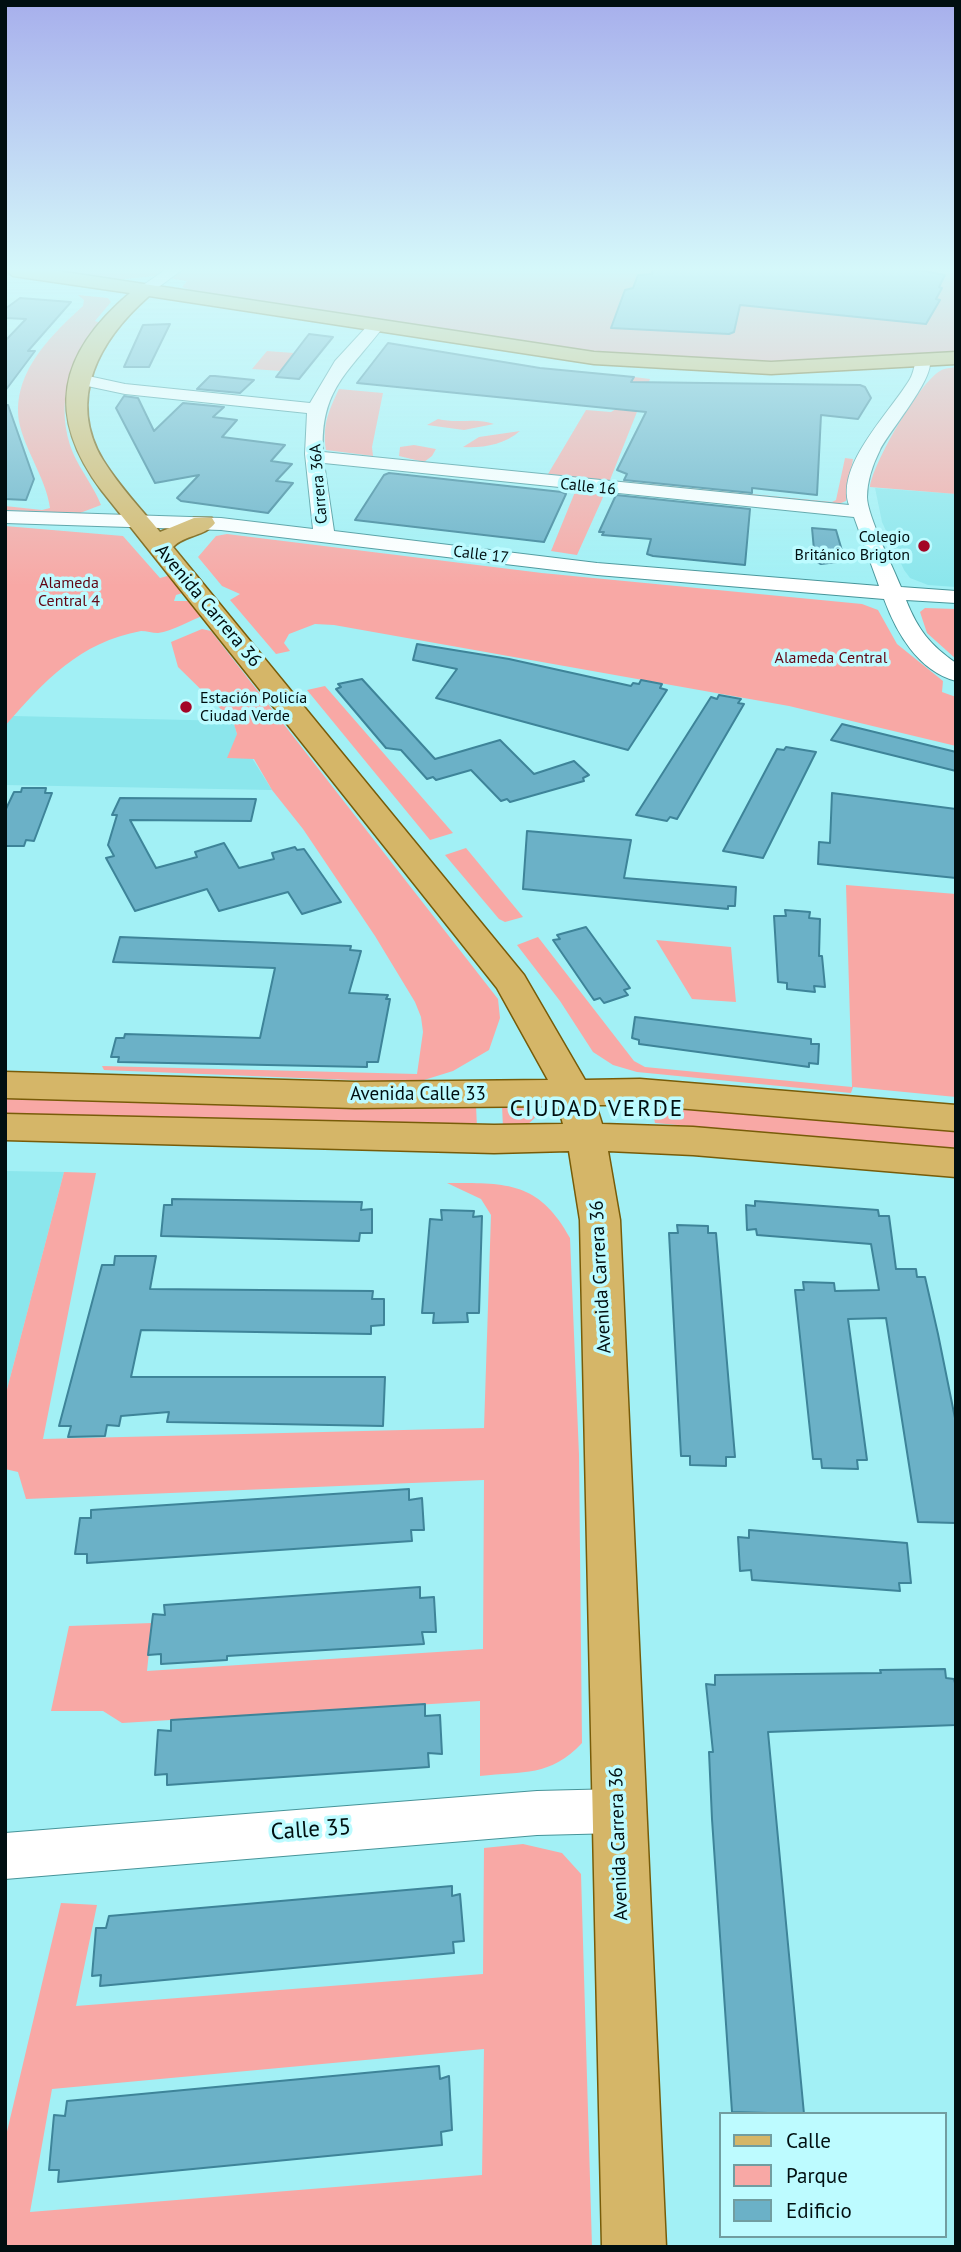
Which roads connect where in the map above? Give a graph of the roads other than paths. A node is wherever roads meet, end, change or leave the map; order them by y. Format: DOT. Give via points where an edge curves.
graph roads {
  1 [pos="82,375"];
  2 [pos="337,375"];
  3 [pos="922,375"];
  4 [pos="77,389"];
  5 [pos="317,409"];
  6 [pos="317,457"];
  7 [pos="860,513"];
  8 [pos="5,517"];
  9 [pos="139,521"];
  10 [pos="203,523"];
  11 [pos="324,535"];
  12 [pos="160,547"];
  13 [pos="894,594"];
  14 [pos="956,597"];
  15 [pos="956,674"];
  16 [pos="5,1085"];
  17 [pos="580,1115"];
  18 [pos="956,1118"];
  19 [pos="5,1127"];
  20 [pos="956,1163"];
  21 [pos="618,1811"];
  22 [pos="5,1856"];
  23 [pos="634,2247"];
  1 -- 4 [label="main road"];
  2 -- 5 [label="street, Carrera 36A"];
  3 -- 7 [label="street" via="897,407 863,467 857,490"];
  4 -- 5 [label="street" via="125,388"];
  4 -- 9 [label="main road, Avenida Carrera 36" via="76,422 84,446"];
  5 -- 6 [label="street, Carrera 36A"];
  6 -- 7 [label="street, Calle 16"];
  6 -- 11 [label="street, Carrera 36A"];
  7 -- 13 [label="street"];
  8 -- 9 [label="street, Calle 17"];
  9 -- 10 [label="street, Calle 17"];
  9 -- 12 [label="main road, Avenida Carrera 36"];
  10 -- 11 [label="street, Calle 17"];
  10 -- 12 [label="main road" via="171,535"];
  11 -- 13 [label="street, Calle 17" via="610,570"];
  12 -- 17 [label="main road, Avenida Carrera 36" via="498,963"];
  13 -- 14 [label="street, Calle 17"];
  13 -- 15 [label="street" via="913,639"];
  16 -- 17 [label="main road, Avenida Calle 33" via="355,1095"];
  17 -- 18 [label="main road, Avenida Calle 33" via="640,1092"];
  17 -- 19 [label="main road, Avenida Calle 33" via="494,1139"];
  17 -- 20 [label="main road, Avenida Calle 33" via="736,1143"];
  17 -- 21 [label="main road, Avenida Carrera 36" via="600,1220"];
  21 -- 22 [label="street, Calle 35" via="537,1813"];
  21 -- 23 [label="main road, Avenida Carrera 36"];
}
